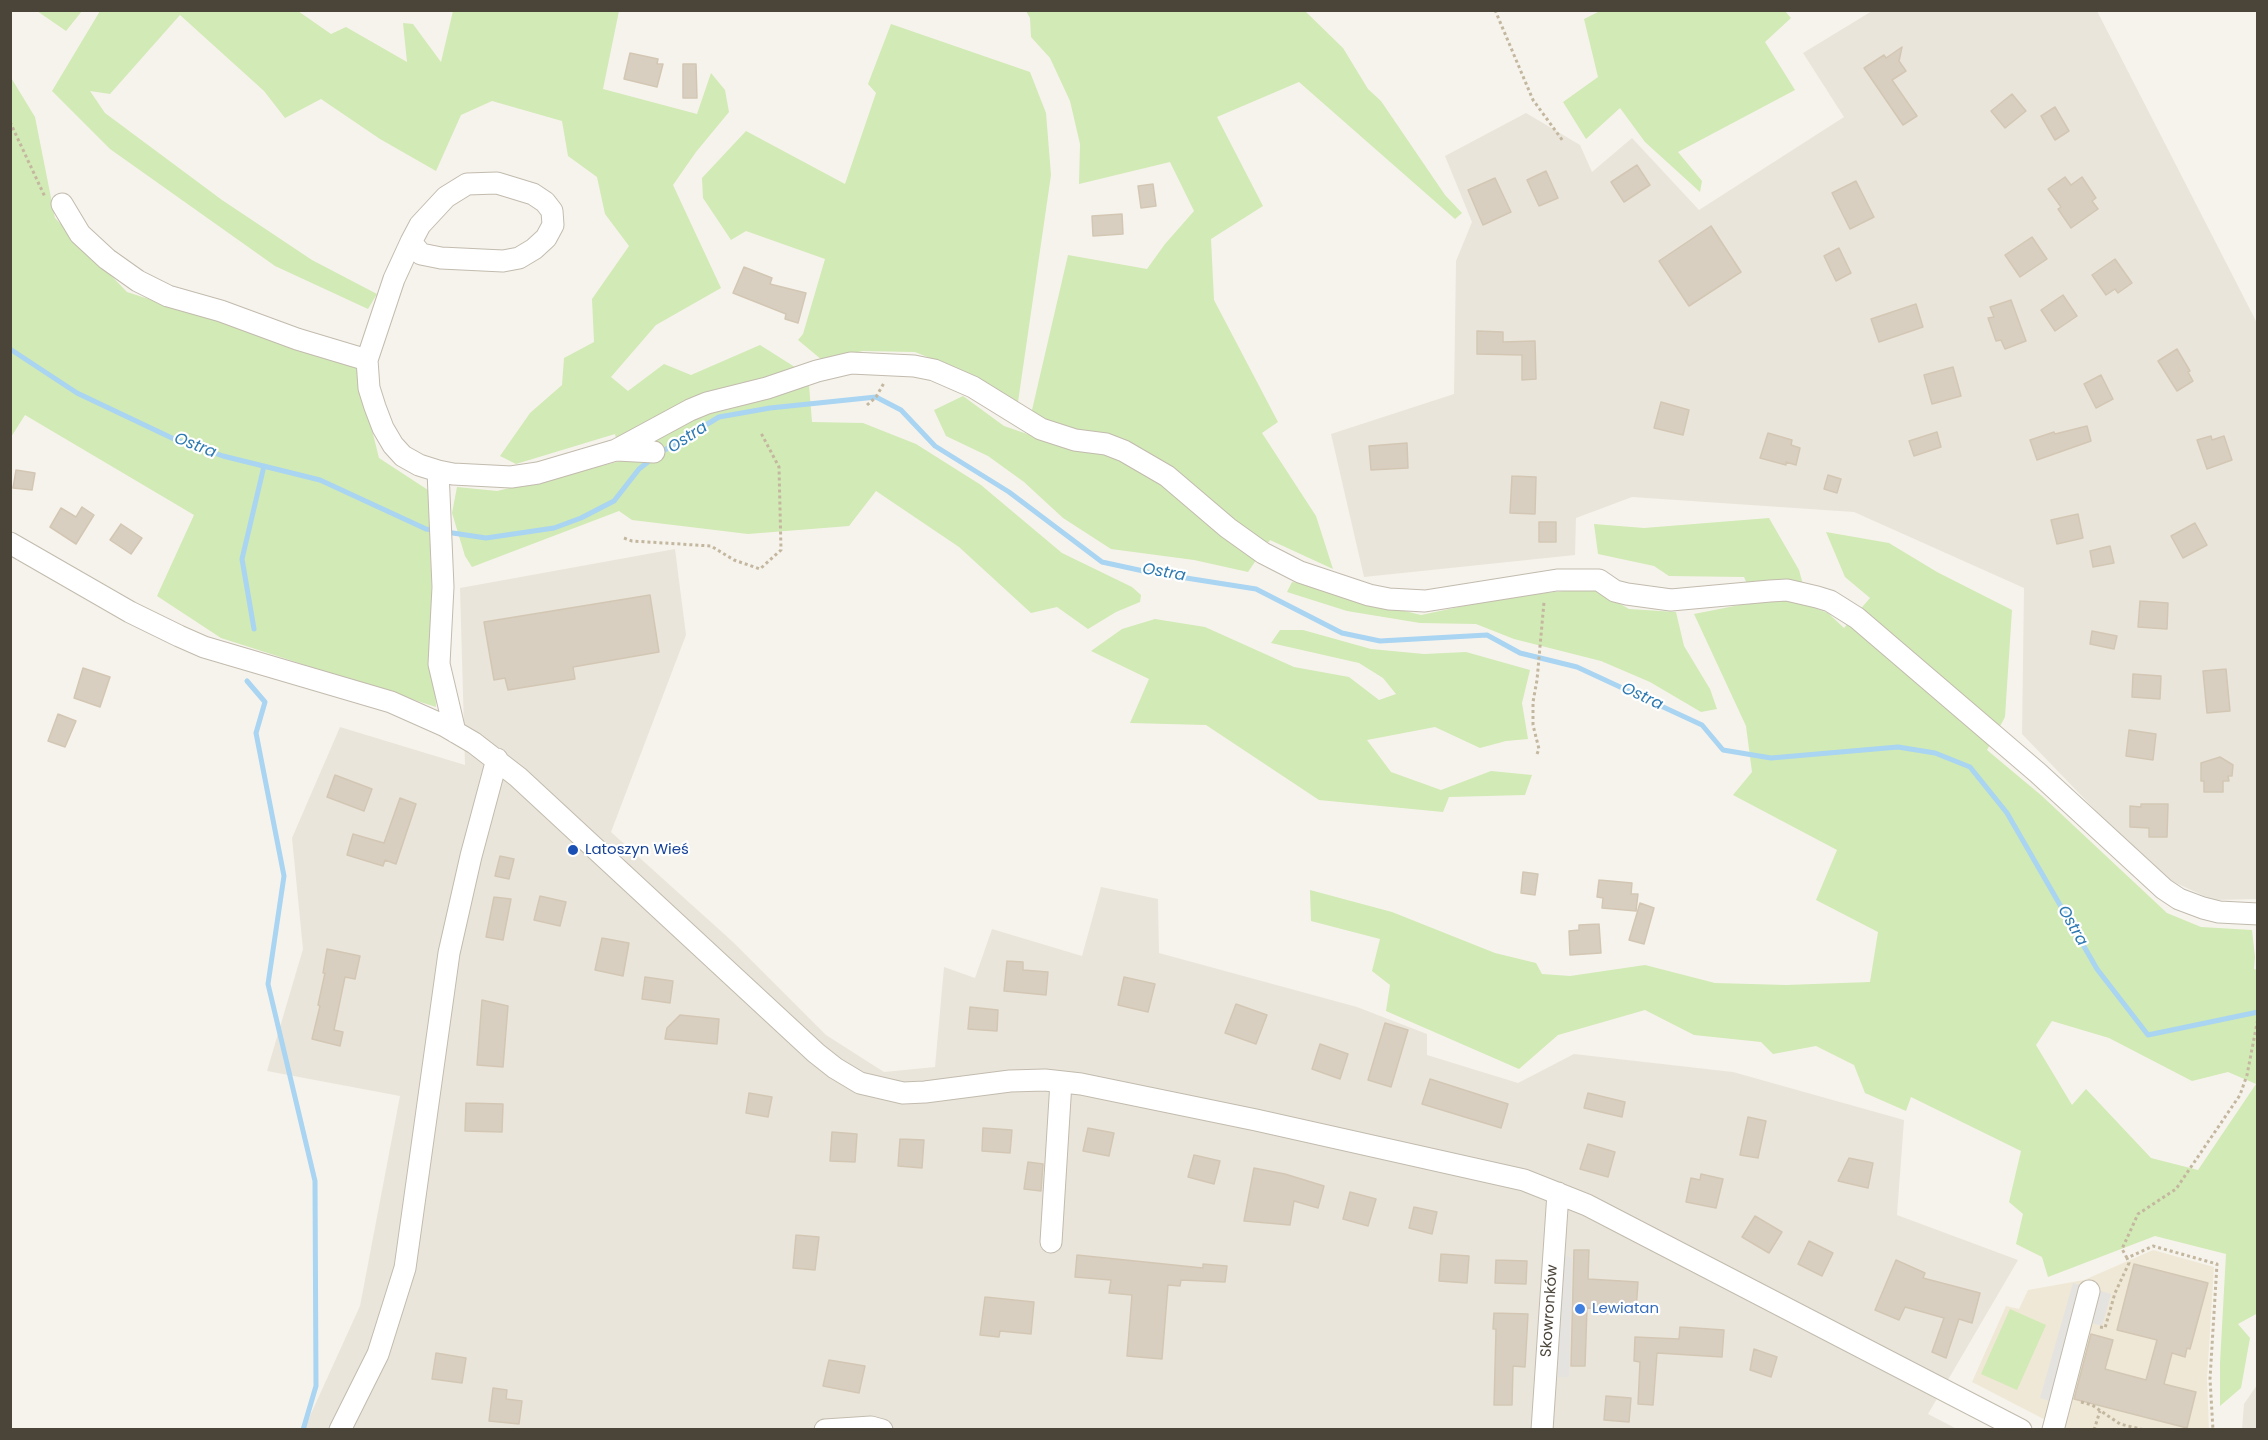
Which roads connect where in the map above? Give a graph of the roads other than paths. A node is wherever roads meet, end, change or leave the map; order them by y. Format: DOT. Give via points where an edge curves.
graph roads {
  1 [pos="62,204"];
  2 [pos="411,242"];
  3 [pos="367,360"];
  4 [pos="616,450"];
  5 [pos="654,452"];
  6 [pos="438,471"];
  7 [pos="10,543"];
  8 [pos="455,732"];
  9 [pos="497,759"];
  10 [pos="2258,914"];
  11 [pos="1061,1082"];
  12 [pos="1558,1193"];
  13 [pos="1051,1242"];
  14 [pos="2089,1291"];
  15 [pos="340,1430"];
  16 [pos="825,1430"];
  17 [pos="882,1430"];
  18 [pos="1542,1430"];
  19 [pos="2022,1430"];
  20 [pos="2053,1430"];
  1 -- 3 [label="street" via="80,234 138,281 168,296"];
  2 -- 2 [label="street" via="434,209 467,184 511,186 533,194 552,211 553,225 546,238 519,258 441,258 422,254"];
  2 -- 3 [label="street" via="394,279"];
  3 -- 6 [label="street" via="369,388 393,445 418,465"];
  4 -- 5 [label="street"];
  4 -- 6 [label="street" via="511,477"];
  4 -- 10 [label="street" via="707,403 817,371 851,363 914,366 934,370 972,387 1041,429 1124,451 1167,476 1263,553 1284,565 1369,595 1408,601 1441,599 1557,580 1599,580 1615,591 1671,600 1749,592 1802,592 1857,618 2032,768 2164,889 2203,908"];
  6 -- 8 [label="street" via="443,587 439,664"];
  7 -- 8 [label="street" via="130,612 204,647 391,702"];
  8 -- 9 [label="street"];
  9 -- 11 [label="street" via="816,1053 847,1076 872,1087 903,1093 1010,1081"];
  9 -- 15 [label="street" via="449,953 405,1268 378,1354"];
  11 -- 12 [label="street" via="1158,1099 1494,1172"];
  11 -- 13 [label="street"];
  12 -- 18 [label="street, Skowronków"];
  12 -- 19 [label="street"];
  14 -- 20 [label="street"];
  16 -- 17 [label="street"];
}
